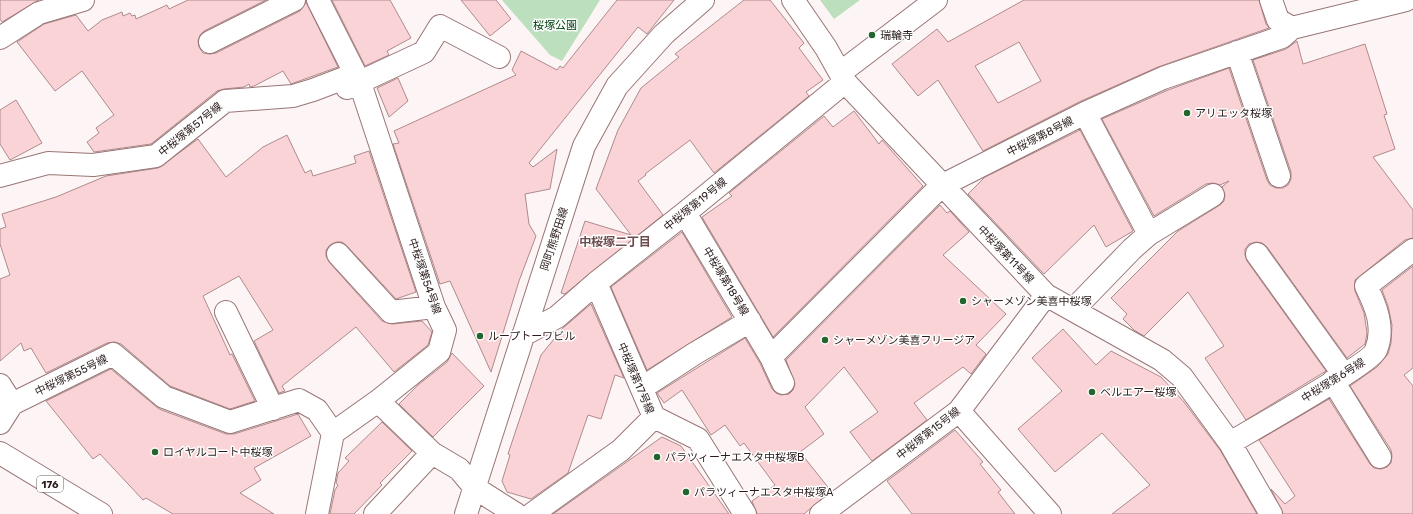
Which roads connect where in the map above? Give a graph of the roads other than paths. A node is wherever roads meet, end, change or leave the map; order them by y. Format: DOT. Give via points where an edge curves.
graph roads {
  1 [pos="83,0"];
  2 [pos="294,0"];
  3 [pos="318,0"];
  4 [pos="703,0"];
  5 [pos="794,0"];
  6 [pos="936,0"];
  7 [pos="1271,0"];
  8 [pos="1406,0"];
  9 [pos="1292,28"];
  10 [pos="0,38"];
  11 [pos="210,42"];
  12 [pos="1237,52"];
  13 [pos="499,57"];
  14 [pos="842,77"];
  15 [pos="358,78"];
  16 [pos="295,109"];
  17 [pos="1085,112"];
  18 [pos="0,176"];
  19 [pos="1279,176"];
  20 [pos="941,186"];
  21 [pos="1213,195"];
  22 [pos="685,213"];
  23 [pos="1149,234"];
  24 [pos="1413,250"];
  25 [pos="338,254"];
  26 [pos="1257,254"];
  27 [pos="596,283"];
  28 [pos="1046,295"];
  29 [pos="434,307"];
  30 [pos="1073,310"];
  31 [pos="226,312"];
  32 [pos="750,321"];
  33 [pos="523,336"];
  34 [pos="770,357"];
  35 [pos="1338,378"];
  36 [pos="784,383"];
  37 [pos="0,385"];
  38 [pos="642,388"];
  39 [pos="378,401"];
  40 [pos="12,404"];
  41 [pos="273,409"];
  42 [pos="959,411"];
  43 [pos="654,417"];
  44 [pos="0,423"];
  45 [pos="333,433"];
  46 [pos="1230,443"];
  47 [pos="0,453"];
  48 [pos="432,453"];
  49 [pos="1380,457"];
  50 [pos="474,488"];
  51 [pos="101,514"];
  52 [pos="317,514"];
  53 [pos="375,514"];
  54 [pos="466,514"];
  55 [pos="516,514"];
  56 [pos="532,514"];
  57 [pos="745,514"];
  58 [pos="821,514"];
  59 [pos="1050,514"];
  60 [pos="1271,514"];
  1 -- 10 [label="main road" via="39,13"];
  2 -- 11 [label="main road"];
  3 -- 15 [label="main road, 中桜塚第54号線"];
  4 -- 33 [label="main road, 岡町熊野田線" via="664,34 617,86 584,146"];
  5 -- 14 [label="main road, 中桜塚第11号線"];
  6 -- 14 [label="main road, 中桜塚第19号線"];
  7 -- 9 [label="main road" via="1278,20"];
  8 -- 9 [label="main road, 中桜塚第8号線"];
  9 -- 12 [label="main road, 中桜塚第8号線" via="1282,37"];
  12 -- 17 [label="main road, 中桜塚第8号線" via="1163,78"];
  12 -- 19 [label="main road"];
  13 -- 15 [label="main road" via="440,26 424,52"];
  14 -- 20 [label="main road, 中桜塚第11号線"];
  14 -- 22 [label="main road, 中桜塚第19号線"];
  15 -- 16 [label="main road"];
  15 -- 18 [label="main road, 中桜塚第57号線" via="293,96 225,101 156,156 93,165 48,163"];
  15 -- 29 [label="main road, 中桜塚第54号線"];
  17 -- 20 [label="main road, 中桜塚第8号線"];
  17 -- 23 [label="main road"];
  20 -- 28 [label="main road, 中桜塚第11号線"];
  20 -- 34 [label="main road, 中桜塚第8号線"];
  21 -- 23 [label="main road"];
  22 -- 27 [label="main road, 中桜塚第19号線"];
  22 -- 32 [label="main road, 中桜塚第18号線"];
  23 -- 30 [label="main road"];
  24 -- 35 [label="main road, 中桜塚第6号線" via="1366,286 1375,305 1380,336 1375,352"];
  25 -- 29 [label="main road" via="391,312"];
  26 -- 35 [label="main road"];
  27 -- 33 [label="main road, 中桜塚第19号線" via="557,317"];
  27 -- 38 [label="main road, 中桜塚第17号線"];
  28 -- 30 [label="main road, 中桜塚第11号線"];
  28 -- 42 [label="main road, 中桜塚第15号線"];
  29 -- 39 [label="main road, 中桜塚第54号線" via="444,330 439,352"];
  30 -- 46 [label="main road, 中桜塚第11号線" via="1162,360 1182,377"];
  31 -- 41 [label="main road"];
  32 -- 34 [label="main road"];
  32 -- 38 [label="main road, 中桜塚第18号線"];
  33 -- 50 [label="main road, 岡町熊野田線"];
  34 -- 36 [label="main road"];
  35 -- 46 [label="main road, 中桜塚第6号線"];
  35 -- 49 [label="main road"];
  37 -- 40 [label="main road"];
  38 -- 43 [label="main road, 中桜塚第17号線"];
  39 -- 45 [label="main road, 中桜塚第54号線"];
  39 -- 48 [label="main road"];
  40 -- 41 [label="main road, 中桜塚第55号線" via="113,354 164,397 230,422"];
  40 -- 44 [label="main road"];
  41 -- 45 [label="main road, 中桜塚第55号線" via="299,400 317,410"];
  42 -- 58 [label="main road, 中桜塚第15号線"];
  42 -- 59 [label="main road"];
  43 -- 56 [label="main road, 中桜塚第17号線" via="621,450"];
  43 -- 57 [label="main road" via="698,439"];
  45 -- 52 [label="main road"];
  46 -- 60 [label="main road, 中桜塚第11号線"];
  47 -- 51 [label="main road, 176"];
  48 -- 50 [label="main road" via="459,469"];
  48 -- 53 [label="main road"];
  50 -- 54 [label="main road, 岡町熊野田線"];
  50 -- 55 [label="main road"];
}
